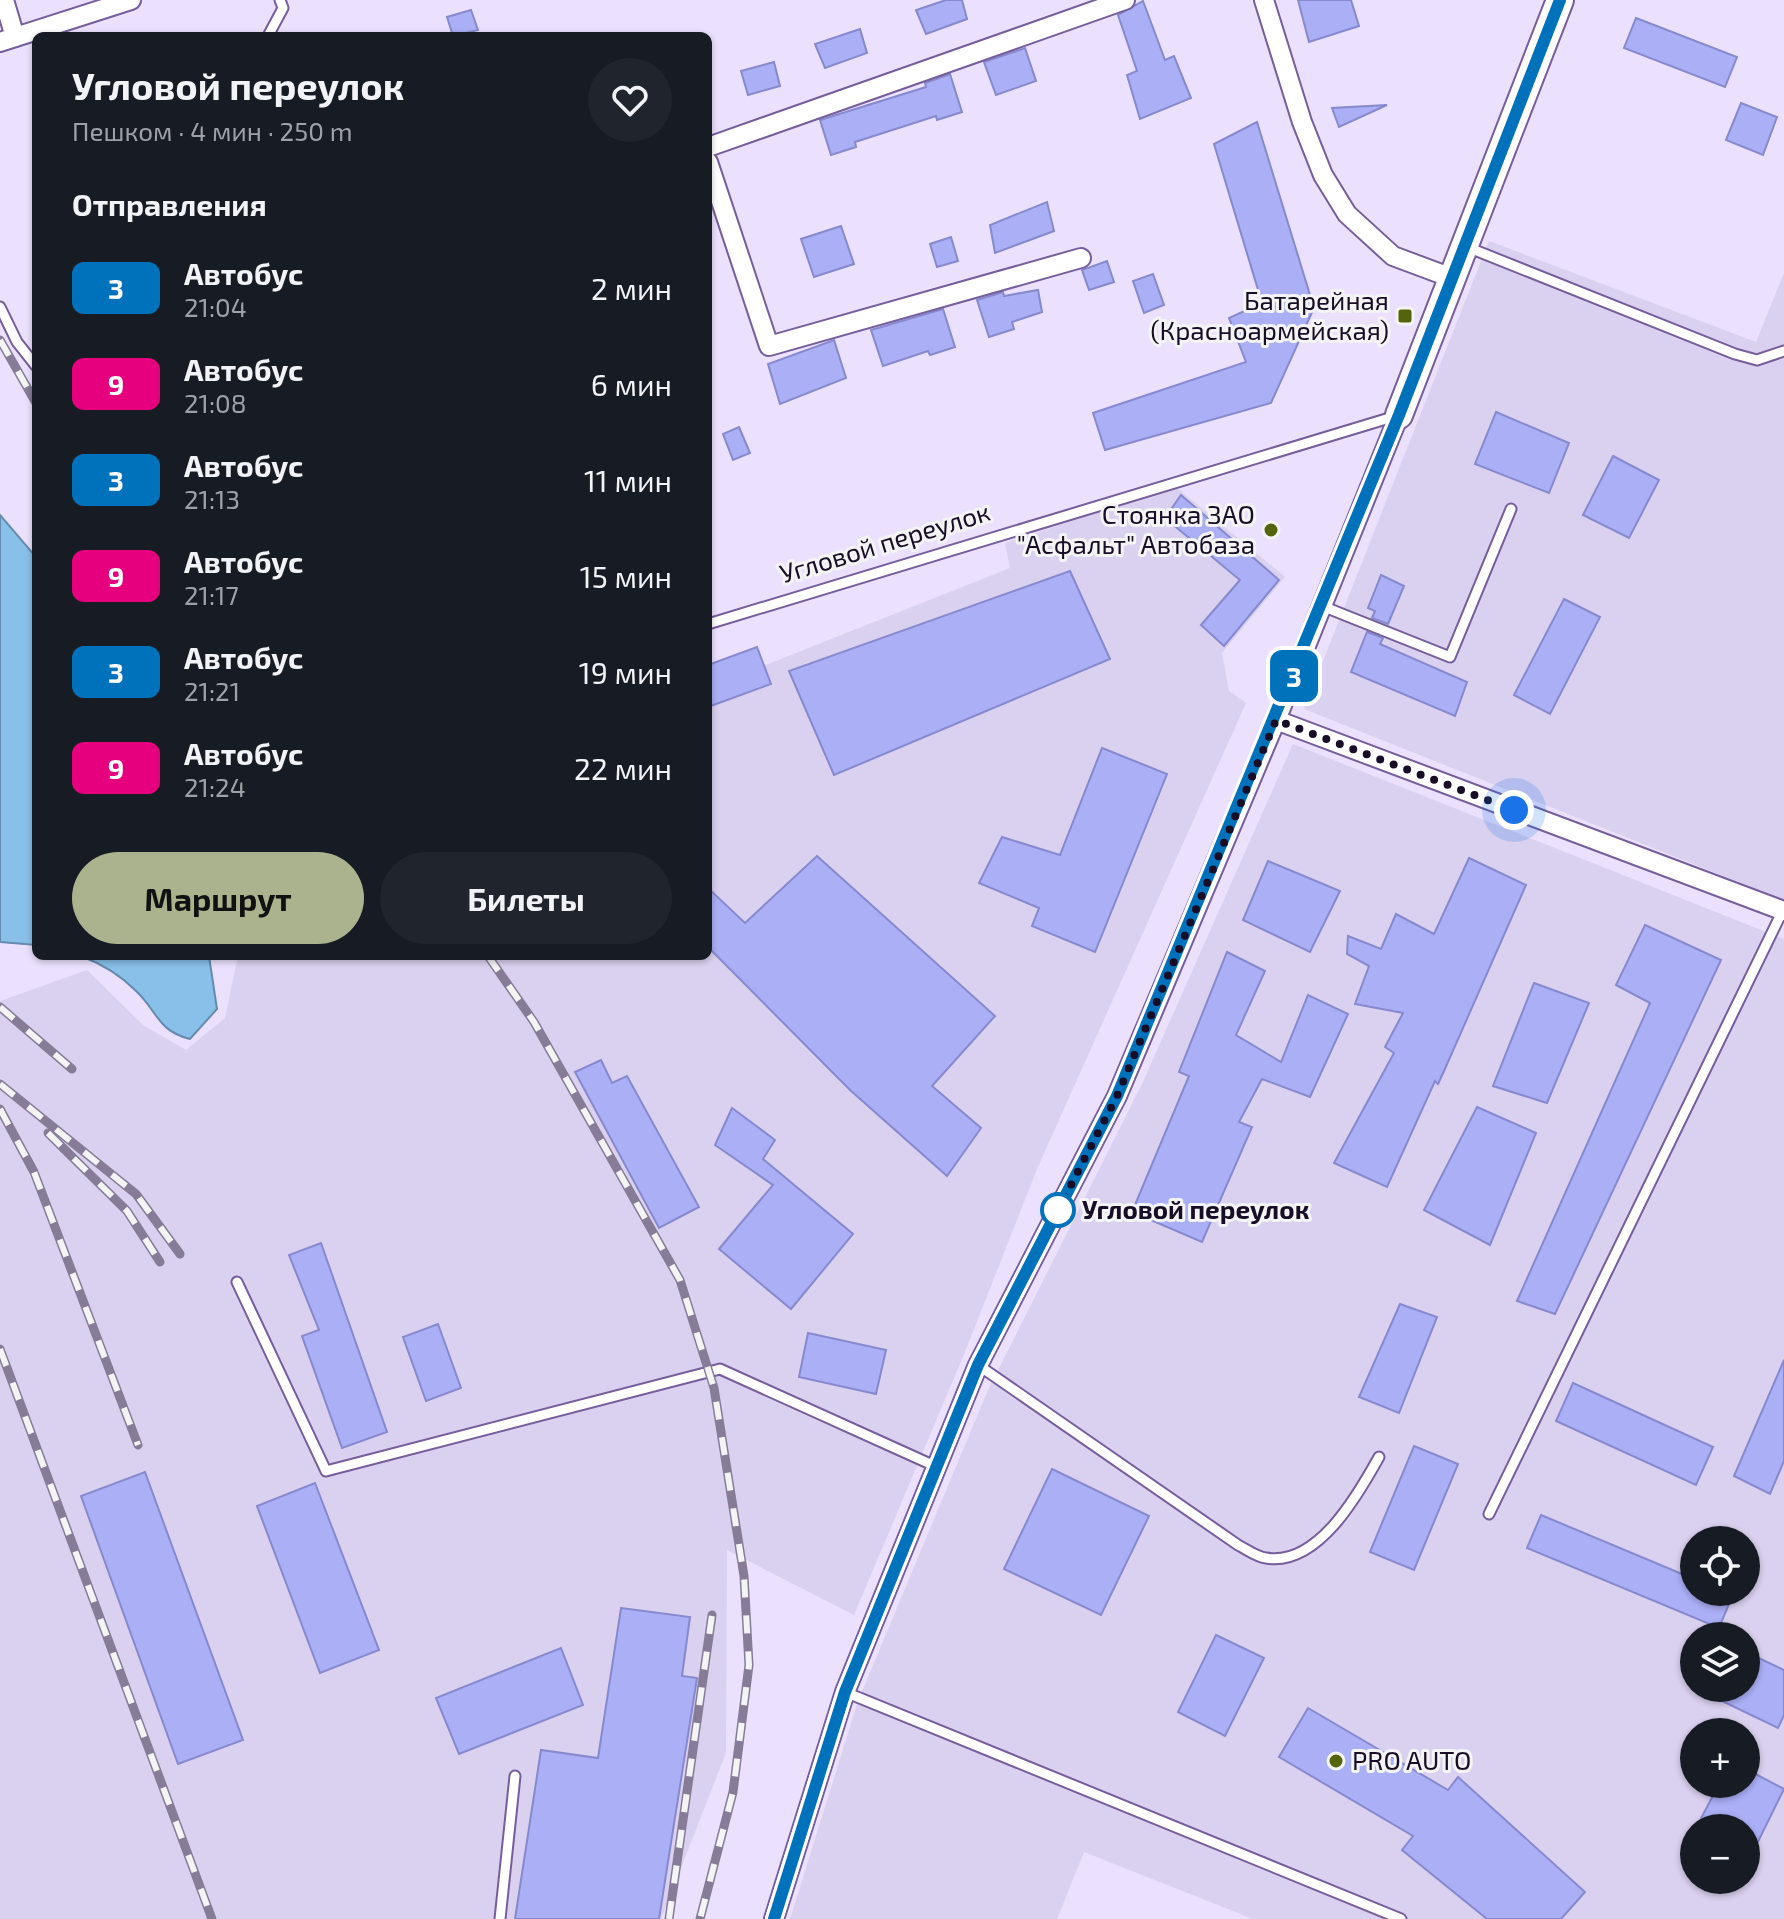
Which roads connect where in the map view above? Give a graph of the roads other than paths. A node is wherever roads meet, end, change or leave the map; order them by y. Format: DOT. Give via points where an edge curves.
graph roads {
  1 [pos="4,0"];
  2 [pos="131,0"];
  3 [pos="280,0"];
  4 [pos="1125,0"];
  5 [pos="1264,0"];
  6 [pos="1560,0"];
  7 [pos="32,32"];
  8 [pos="33,32"];
  9 [pos="270,32"];
  10 [pos="8,40"];
  11 [pos="712,146"];
  12 [pos="712,174"];
  13 [pos="1464,246"];
  14 [pos="1081,258"];
  15 [pos="1452,278"];
  16 [pos="0,307"];
  17 [pos="1784,351"];
  18 [pos="32,361"];
  19 [pos="1399,415"];
  20 [pos="1511,509"];
  21 [pos="1322,606"];
  22 [pos="712,623"];
  23 [pos="1276,720"];
  24 [pos="1783,911"];
  25 [pos="237,1282"];
  26 [pos="978,1365"];
  27 [pos="1379,1457"];
  28 [pos="937,1467"];
  29 [pos="1489,1514"];
  30 [pos="845,1692"];
  31 [pos="515,1776"];
  32 [pos="500,1919"];
  33 [pos="774,1919"];
  34 [pos="1401,1919"];
  1 -- 10 [label="street"];
  2 -- 8 [label="street"];
  3 -- 9 [label="lane" via="283,8"];
  4 -- 11 [label="street"];
  5 -- 15 [label="street" via="1302,122 1323,175 1347,214 1393,256"];
  6 -- 13 [label="street"];
  7 -- 10 [label="street"];
  12 -- 14 [label="street" via="769,346"];
  13 -- 15 [label="street"];
  13 -- 17 [label="lane" via="1735,354 1757,360"];
  15 -- 19 [label="street"];
  16 -- 18 [label="lane"];
  19 -- 21 [label="street"];
  19 -- 22 [label="lane, Угловой переулок"];
  20 -- 21 [label="lane" via="1450,657"];
  21 -- 23 [label="street"];
  23 -- 24 [label="street"];
  23 -- 26 [label="street" via="1117,1096"];
  24 -- 29 [label="lane"];
  25 -- 28 [label="lane" via="326,1471 720,1369"];
  26 -- 27 [label="lane" via="1238,1545 1266,1558 1311,1546 1350,1509"];
  26 -- 28 [label="street"];
  28 -- 30 [label="street"];
  30 -- 33 [label="street"];
  30 -- 34 [label="lane"];
  31 -- 32 [label="lane"];
}
